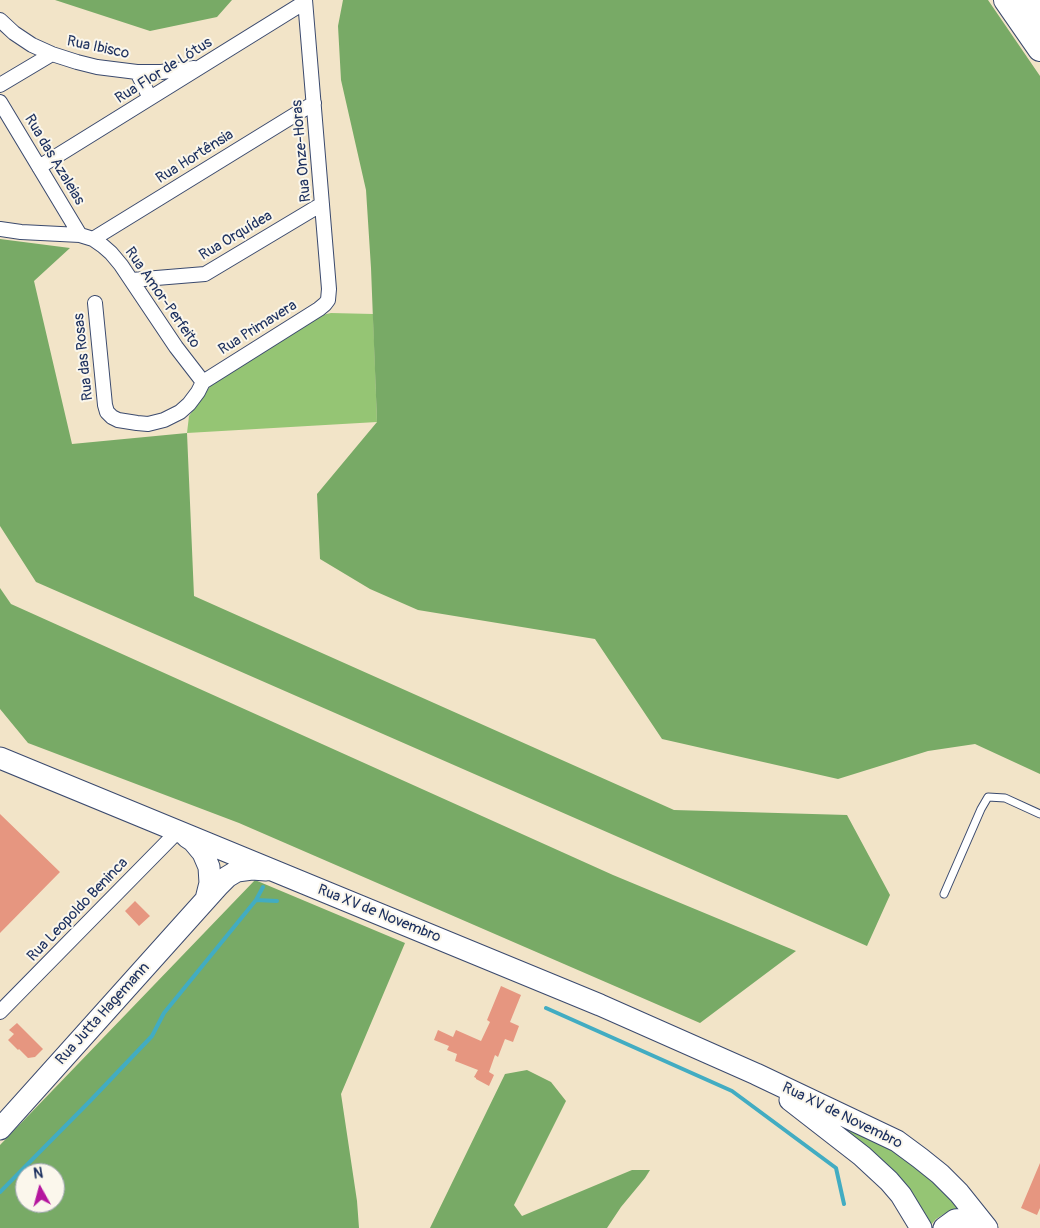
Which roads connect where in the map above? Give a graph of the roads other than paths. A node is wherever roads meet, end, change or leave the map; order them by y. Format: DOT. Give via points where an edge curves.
graph roads {
  1 [pos="1006,0"];
  2 [pos="1026,0"];
  3 [pos="305,1"];
  4 [pos="0,20"];
  5 [pos="1040,20"];
  6 [pos="1040,49"];
  7 [pos="52,54"];
  8 [pos="199,68"];
  9 [pos="137,72"];
  10 [pos="0,85"];
  11 [pos="150,98"];
  12 [pos="0,102"];
  13 [pos="314,103"];
  14 [pos="39,167"];
  15 [pos="322,204"];
  16 [pos="0,229"];
  17 [pos="86,237"];
  18 [pos="132,280"];
  19 [pos="328,300"];
  20 [pos="95,303"];
  21 [pos="203,382"];
  22 [pos="0,758"];
  23 [pos="1040,814"];
  24 [pos="178,831"];
  25 [pos="271,870"];
  26 [pos="944,894"];
  27 [pos="206,899"];
  28 [pos="0,1012"];
  29 [pos="756,1074"];
  30 [pos="0,1129"];
  31 [pos="985,1226"];
  32 [pos="921,1228"];
  33 [pos="944,1228"];
  1 -- 6 [label="highway"];
  2 -- 5 [label="highway"];
  3 -- 8 [label="street, Rua Flor de Lótus"];
  3 -- 13 [label="street, Rua Onze-Horas"];
  4 -- 7 [label="street, Rua Ibisco" via="32,45"];
  7 -- 9 [label="street, Rua Ibisco" via="97,67"];
  7 -- 10 [label="street"];
  8 -- 9 [label="street, Rua Ibisco"];
  8 -- 11 [label="street, Rua Flor de Lótus"];
  9 -- 11 [label="street"];
  11 -- 14 [label="street, Rua Flor de Lótus"];
  12 -- 14 [label="street, Rua das Azaleias"];
  13 -- 15 [label="street, Rua Onze-Horas"];
  13 -- 17 [label="street, Rua Hortênsia"];
  14 -- 17 [label="street, Rua das Azaleias"];
  15 -- 18 [label="street, Rua Orquídea" via="205,274"];
  15 -- 19 [label="street, Rua Onze-Horas"];
  16 -- 17 [label="street"];
  17 -- 18 [label="street, Rua Amor-Perfeito" via="112,253"];
  18 -- 21 [label="street, Rua Amor-Perfeito"];
  19 -- 21 [label="street, Rua Primavera" via="319,309"];
  20 -- 21 [label="street, Rua das Rosas" via="105,405 112,417 137,424 164,420 189,404"];
  22 -- 24 [label="main road, Rua XV de Novembro"];
  23 -- 26 [label="lane" via="1005,798 988,797"];
  24 -- 25 [label="main road, Rua XV de Novembro"];
  24 -- 27 [label="main road" via="193,841 207,860 210,883"];
  24 -- 28 [label="street, Rua Leopoldo Beninca"];
  25 -- 27 [label="main road, Rua Jutta Hagemann" via="237,871"];
  25 -- 29 [label="main road, Rua XV de Novembro" via="600,1005"];
  27 -- 30 [label="main road, Rua Jutta Hagemann"];
  29 -- 31 [label="main road, Rua XV de Novembro" via="897,1141 940,1174"];
  29 -- 32 [label="main road, Rua XV de Novembro" via="890,1181"];
  31 -- 33 [label="main road" via="965,1219 955,1220"];
}
